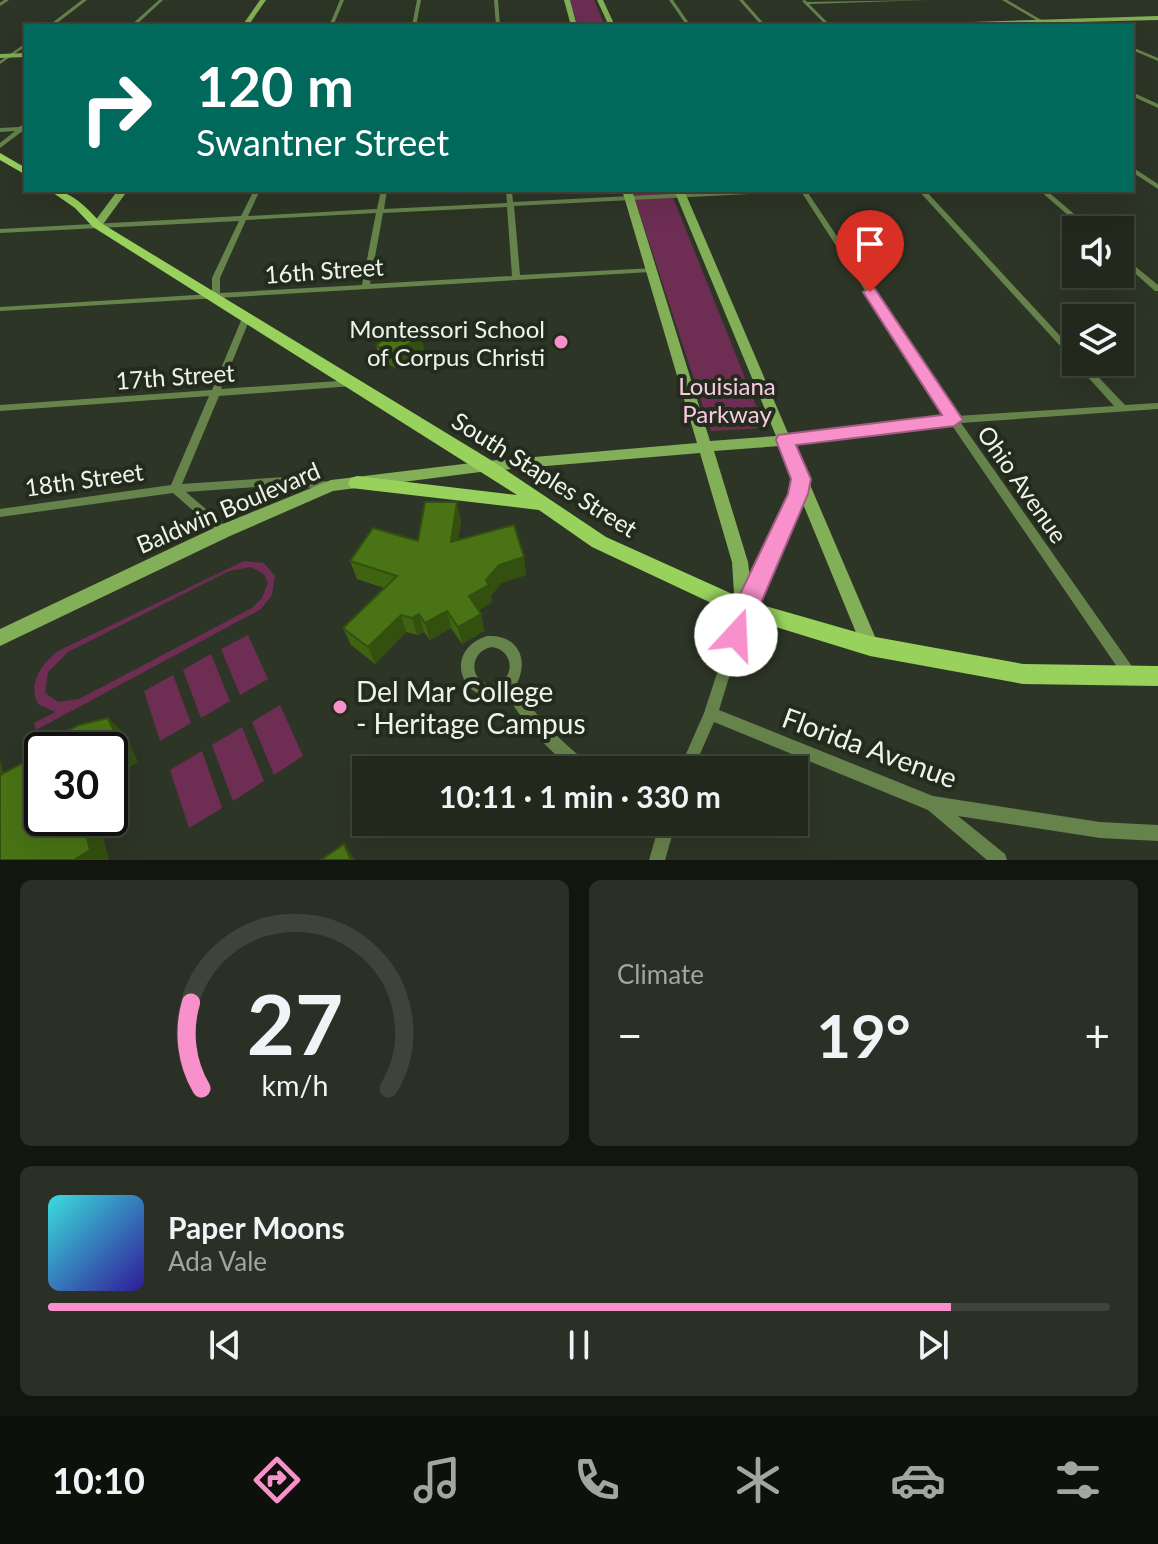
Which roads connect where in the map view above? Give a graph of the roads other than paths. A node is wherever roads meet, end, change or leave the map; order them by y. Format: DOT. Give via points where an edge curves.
graph roads {
  1 [pos="7,0"];
  2 [pos="85,0"];
  3 [pos="161,0"];
  4 [pos="263,0"];
  5 [pos="342,0"];
  6 [pos="419,0"];
  7 [pos="496,0"];
  8 [pos="567,0"];
  9 [pos="600,0"];
  10 [pos="671,0"];
  11 [pos="741,0"];
  12 [pos="926,0"];
  13 [pos="1004,0"];
  14 [pos="804,2"];
  15 [pos="0,5"];
  16 [pos="1155,19"];
  17 [pos="1080,21"];
  18 [pos="1043,22"];
  19 [pos="53,24"];
  20 [pos="134,24"];
  21 [pos="246,24"];
  22 [pos="332,24"];
  23 [pos="414,24"];
  24 [pos="498,24"];
  25 [pos="573,24"];
  26 [pos="611,24"];
  27 [pos="688,24"];
  28 [pos="762,24"];
  29 [pos="827,24"];
  30 [pos="1020,24"];
  31 [pos="1086,24"];
  32 [pos="24,46"];
  33 [pos="1134,49"];
  34 [pos="24,55"];
  35 [pos="0,56"];
  36 [pos="10,56"];
  37 [pos="1158,60"];
  38 [pos="0,63"];
  39 [pos="1134,96"];
  40 [pos="1158,97"];
  41 [pos="1140,98"];
  42 [pos="1158,106"];
  43 [pos="24,128"];
  44 [pos="24,129"];
  45 [pos="0,130"];
  46 [pos="0,146"];
  47 [pos="0,156"];
  48 [pos="1134,170"];
  49 [pos="24,171"];
  50 [pos="1158,187"];
  51 [pos="57,192"];
  52 [pos="122,192"];
  53 [pos="256,192"];
  54 [pos="384,192"];
  55 [pos="509,192"];
  56 [pos="716,192"];
  57 [pos="804,192"];
  58 [pos="923,192"];
  59 [pos="1044,192"];
  60 [pos="681,193"];
  61 [pos="628,195"];
  62 [pos="511,207"];
  63 [pos="380,214"];
  64 [pos="1073,216"];
  65 [pos="243,221"];
  66 [pos="97,225"];
  67 [pos="0,231"];
  68 [pos="1134,268"];
  69 [pos="650,270"];
  70 [pos="516,278"];
  71 [pos="366,287"];
  72 [pos="1158,289"];
  73 [pos="216,296"];
  74 [pos="0,309"];
  75 [pos="247,316"];
  76 [pos="1062,343"];
  77 [pos="1093,376"];
  78 [pos="353,383"];
  79 [pos="214,393"];
  80 [pos="1121,407"];
  81 [pos="1158,407"];
  82 [pos="0,408"];
  83 [pos="954,420"];
  84 [pos="785,440"];
  85 [pos="702,446"];
  86 [pos="488,466"];
  87 [pos="801,479"];
  88 [pos="357,483"];
  89 [pos="331,486"];
  90 [pos="175,489"];
  91 [pos="544,504"];
  92 [pos="0,513"];
  93 [pos="224,531"];
  94 [pos="744,609"];
  95 [pos="0,638"];
  96 [pos="870,646"];
  97 [pos="1158,676"];
  98 [pos="1133,678"];
  99 [pos="508,683"];
  100 [pos="711,714"];
  101 [pos="566,756"];
  102 [pos="692,756"];
  103 [pos="933,804"];
  104 [pos="1158,833"];
  105 [pos="664,836"];
  106 [pos="657,860"];
  107 [pos="999,860"];
  1 -- 15 [label="street"];
  2 -- 19 [label="street"];
  3 -- 20 [label="street"];
  4 -- 21 [label="main road"];
  5 -- 22 [label="street"];
  6 -- 23 [label="street"];
  7 -- 24 [label="street"];
  8 -- 25 [label="main road"];
  9 -- 26 [label="main road"];
  10 -- 27 [label="street"];
  11 -- 28 [label="street"];
  12 -- 14 [label="street"];
  13 -- 18 [label="street"];
  14 -- 29 [label="street"];
  16 -- 17 [label="main road"];
  17 -- 18 [label="main road"];
  17 -- 31 [label="street"];
  18 -- 30 [label="main road"];
  32 -- 36 [label="street"];
  33 -- 37 [label="street"];
  34 -- 36 [label="main road"];
  35 -- 36 [label="main road"];
  36 -- 38 [label="street"];
  39 -- 41 [label="street"];
  40 -- 41 [label="street"];
  41 -- 42 [label="street"];
  43 -- 45 [label="street"];
  44 -- 46 [label="street"];
  47 -- 49 [label="main road"];
  48 -- 50 [label="street"];
  51 -- 66 [label="main road, South Staples Street"];
  52 -- 66 [label="main road"];
  53 -- 65 [label="street"];
  54 -- 63 [label="street"];
  55 -- 62 [label="street"];
  56 -- 60 [label="street"];
  57 -- 83 [label="street, Ohio Avenue"];
  58 -- 76 [label="street"];
  59 -- 64 [label="street"];
  60 -- 61 [label="street"];
  60 -- 84 [label="main road"];
  61 -- 62 [label="street"];
  61 -- 69 [label="main road"];
  62 -- 63 [label="street"];
  62 -- 70 [label="street"];
  63 -- 65 [label="street"];
  63 -- 71 [label="street"];
  65 -- 66 [label="street"];
  65 -- 73 [label="street" via="216,278"];
  66 -- 67 [label="street"];
  66 -- 73 [label="main road, South Staples Street"];
  68 -- 72 [label="street"];
  69 -- 70 [label="street, 16th Street"];
  69 -- 85 [label="main road"];
  70 -- 71 [label="street, 16th Street"];
  71 -- 73 [label="street, 16th Street"];
  73 -- 74 [label="street, 16th Street"];
  73 -- 75 [label="main road, South Staples Street"];
  75 -- 78 [label="main road, South Staples Street"];
  75 -- 79 [label="street"];
  77 -- 80 [label="street"];
  78 -- 79 [label="street, 17th Street"];
  78 -- 86 [label="main road, South Staples Street"];
  79 -- 82 [label="street, 17th Street"];
  79 -- 90 [label="street"];
  80 -- 81 [label="street"];
  80 -- 83 [label="street"];
  83 -- 84 [label="street"];
  83 -- 98 [label="street, Ohio Avenue"];
  84 -- 85 [label="main road"];
  84 -- 87 [label="main road"];
  85 -- 86 [label="main road"];
  85 -- 94 [label="main road" via="740,562"];
  86 -- 88 [label="main road, Baldwin Boulevard"];
  86 -- 91 [label="main road, South Staples Street"];
  87 -- 94 [label="main road"];
  87 -- 96 [label="main road"];
  88 -- 89 [label="main road, Baldwin Boulevard"];
  88 -- 91 [label="main road"];
  89 -- 90 [label="street, 18th Street" via="285,481"];
  89 -- 93 [label="main road, Baldwin Boulevard"];
  90 -- 92 [label="street, 18th Street"];
  90 -- 93 [label="street, 18th Street"];
  91 -- 94 [label="main road, South Staples Street" via="599,542"];
  93 -- 95 [label="main road, Baldwin Boulevard"];
  94 -- 96 [label="main road, South Staples Street"];
  94 -- 100 [label="street"];
  96 -- 98 [label="main road, South Staples Street" via="1023,674"];
  97 -- 98 [label="main road, South Staples Street"];
  99 -- 101 [label="street" via="519,704"];
  100 -- 102 [label="street"];
  100 -- 103 [label="street, Florida Avenue"];
  103 -- 104 [label="street, Florida Avenue" via="1100,830"];
  103 -- 107 [label="street"];
  105 -- 106 [label="street"];
}
